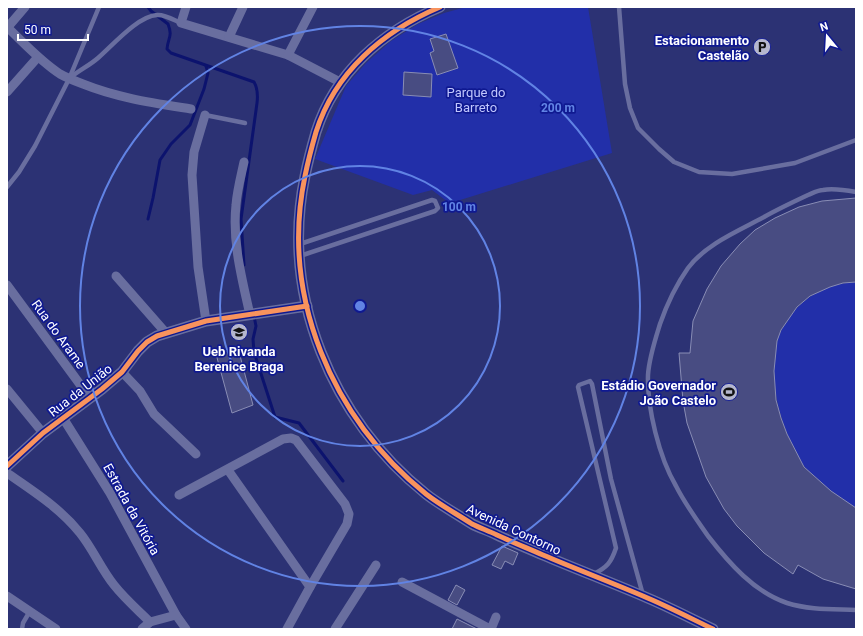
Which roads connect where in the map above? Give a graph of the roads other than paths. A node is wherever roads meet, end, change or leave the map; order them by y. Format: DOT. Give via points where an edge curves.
graph roads {
  1 [pos="25,7"];
  2 [pos="99,7"];
  3 [pos="186,7"];
  4 [pos="242,7"];
  5 [pos="314,7"];
  6 [pos="440,7"];
  7 [pos="619,7"];
  8 [pos="181,23"];
  9 [pos="7,27"];
  10 [pos="229,37"];
  11 [pos="288,55"];
  12 [pos="38,57"];
  13 [pos="70,78"];
  14 [pos="340,82"];
  15 [pos="7,92"];
  16 [pos="191,109"];
  17 [pos="206,115"];
  18 [pos="245,123"];
  19 [pos="856,140"];
  20 [pos="244,162"];
  21 [pos="7,187"];
  22 [pos="856,192"];
  23 [pos="300,244"];
  24 [pos="300,256"];
  25 [pos="116,276"];
  26 [pos="7,285"];
  27 [pos="307,306"];
  28 [pos="253,314"];
  29 [pos="206,321"];
  30 [pos="166,333"];
  31 [pos="122,372"];
  32 [pos="7,389"];
  33 [pos="90,398"];
  34 [pos="63,418"];
  35 [pos="43,433"];
  36 [pos="196,454"];
  37 [pos="7,466"];
  38 [pos="228,470"];
  39 [pos="7,473"];
  40 [pos="179,495"];
  41 [pos="376,565"];
  42 [pos="591,576"];
  43 [pos="402,582"];
  44 [pos="310,587"];
  45 [pos="7,596"];
  46 [pos="643,596"];
  47 [pos="856,610"];
  48 [pos="30,611"];
  49 [pos="176,615"];
  50 [pos="496,617"];
  51 [pos="150,622"];
  52 [pos="22,629"];
  53 [pos="56,629"];
  54 [pos="142,629"];
  55 [pos="186,629"];
  56 [pos="287,629"];
  57 [pos="335,629"];
  58 [pos="491,629"];
  59 [pos="713,629"];
  1 -- 9 [label="street"];
  2 -- 13 [label="lane"];
  3 -- 8 [label="street"];
  4 -- 10 [label="street"];
  5 -- 11 [label="street"];
  6 -- 14 [label="street, Avenida Contorno" via="402,25 384,38 358,60"];
  7 -- 19 [label="lane" via="625,84 630,108 638,128 674,162 699,172 732,174 795,163"];
  8 -- 10 [label="street"];
  8 -- 13 [label="lane" via="158,15 145,18"];
  9 -- 12 [label="street"];
  10 -- 11 [label="street"];
  11 -- 14 [label="street"];
  12 -- 13 [label="street"];
  12 -- 15 [label="street"];
  13 -- 16 [label="street" via="102,92 129,99"];
  13 -- 21 [label="lane" via="35,146"];
  14 -- 23 [label="street, Avenida Contorno" via="316,131 301,198"];
  17 -- 18 [label="lane"];
  17 -- 29 [label="street" via="194,152 192,175 198,267"];
  20 -- 28 [label="street" via="236,206 236,243 241,276"];
  22 -- 47 [label="lane" via="843,189 822,190 796,200 703,252 688,268 672,294 655,339 648,376 651,414 661,453 675,485 723,555 753,584 769,595 788,603 814,608"];
  23 -- 24 [label="street, Avenida Contorno"];
  23 -- 24 [label="lane" via="432,200 438,208"];
  24 -- 27 [label="street, Avenida Contorno"];
  25 -- 30 [label="street"];
  26 -- 33 [label="street, Rua do Arame"];
  27 -- 28 [label="street, Rua da União"];
  27 -- 42 [label="street, Avenida Contorno" via="322,357 336,385 358,422 388,458 427,494 474,525"];
  28 -- 29 [label="street, Rua da União"];
  29 -- 30 [label="street, Rua da União"];
  30 -- 31 [label="street, Rua da União" via="147,342"];
  31 -- 33 [label="street, Rua da União"];
  31 -- 36 [label="street" via="140,391 154,414"];
  32 -- 35 [label="street"];
  33 -- 34 [label="street, Rua da União"];
  34 -- 35 [label="street, Rua da União"];
  34 -- 49 [label="street, Estrada da Vitória" via="110,493"];
  35 -- 37 [label="street, Rua da União"];
  38 -- 40 [label="street"];
  38 -- 44 [label="street"];
  38 -- 44 [label="street" via="283,439 291,438 296,440 342,499 348,509 349,519"];
  39 -- 51 [label="street" via="59,510 81,534 113,584"];
  41 -- 57 [label="street"];
  42 -- 46 [label="street, Avenida Contorno"];
  42 -- 46 [label="lane" via="607,567 616,548 578,388 579,385 590,382 600,416 611,479"];
  43 -- 58 [label="street"];
  44 -- 56 [label="street"];
  45 -- 48 [label="street"];
  46 -- 59 [label="street, Avenida Contorno"];
  48 -- 52 [label="lane"];
  48 -- 53 [label="street"];
  49 -- 51 [label="street"];
  49 -- 55 [label="street, Estrada da Vitória"];
  50 -- 58 [label="street"];
  51 -- 54 [label="street"];
}
